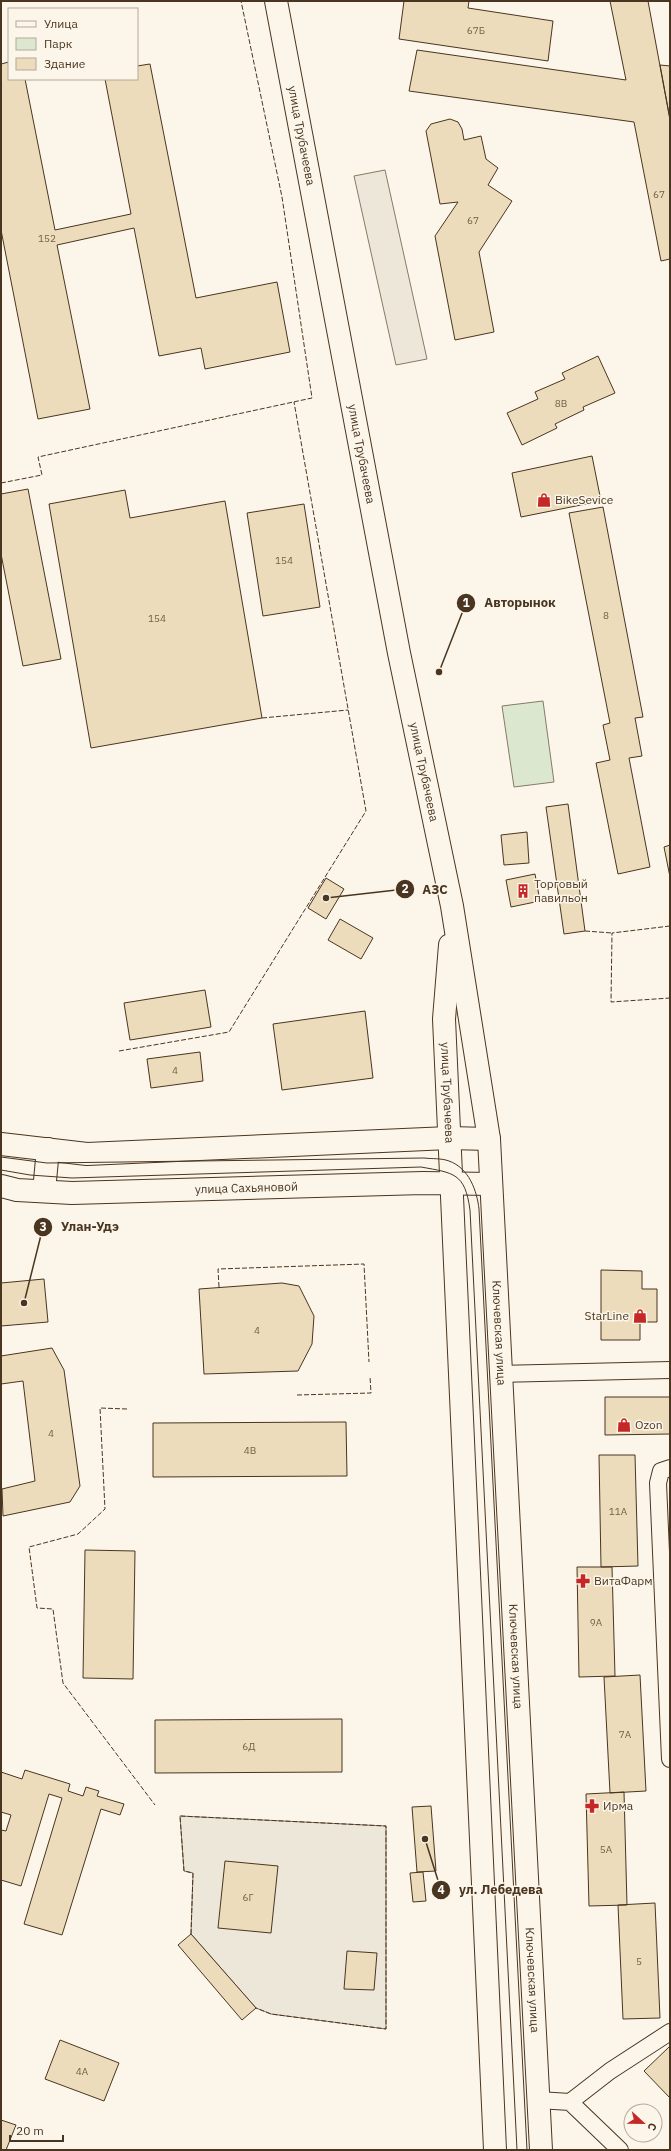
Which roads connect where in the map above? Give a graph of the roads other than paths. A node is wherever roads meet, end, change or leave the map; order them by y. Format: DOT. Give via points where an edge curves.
graph roads {
  1 [pos="276,1"];
  2 [pos="452,906"];
  3 [pos="449,1138"];
  4 [pos="489,1139"];
  5 [pos="1,1144"];
  6 [pos="48,1149"];
  7 [pos="490,1162"];
  8 [pos="450,1184"];
  9 [pos="491,1184"];
  10 [pos="1,1186"];
  11 [pos="44,1192"];
  12 [pos="670,1370"];
  13 [pos="502,1374"];
  14 [pos="670,1468"];
  15 [pos="670,1760"];
  16 [pos="670,2032"];
  17 [pos="538,2100"];
  18 [pos="570,2102"];
  19 [pos="495,2150"];
  20 [pos="541,2150"];
  21 [pos="620,2150"];
  1 -- 2 [label="main road, улица Трубачеева" via="399,652"];
  2 -- 3 [label="main road, улица Трубачеева" via="444,1019"];
  2 -- 4 [label="main road, улица Трубачеева"];
  3 -- 4 [label="main road"];
  3 -- 6 [label="main road" via="87,1154"];
  3 -- 8 [label="main road, улица Трубачеева"];
  4 -- 7 [label="main road, улица Трубачеева"];
  5 -- 6 [label="main road"];
  6 -- 11 [label="main road"];
  7 -- 9 [label="main road, Ключевская улица"];
  8 -- 9 [label="main road, улица Сахьяновой"];
  8 -- 11 [label="main road, улица Сахьяновой" via="423,1182"];
  8 -- 19 [label="main road"];
  9 -- 13 [label="main road, Ключевская улица"];
  10 -- 11 [label="main road, улица Сахьяновой"];
  12 -- 13 [label="street"];
  13 -- 17 [label="main road, Ключевская улица"];
  14 -- 15 [label="street" via="661,1471 658,1483"];
  16 -- 18 [label="street" via="610,2071"];
  17 -- 18 [label="street"];
  17 -- 20 [label="main road, Ключевская улица"];
  18 -- 21 [label="street"];
}
